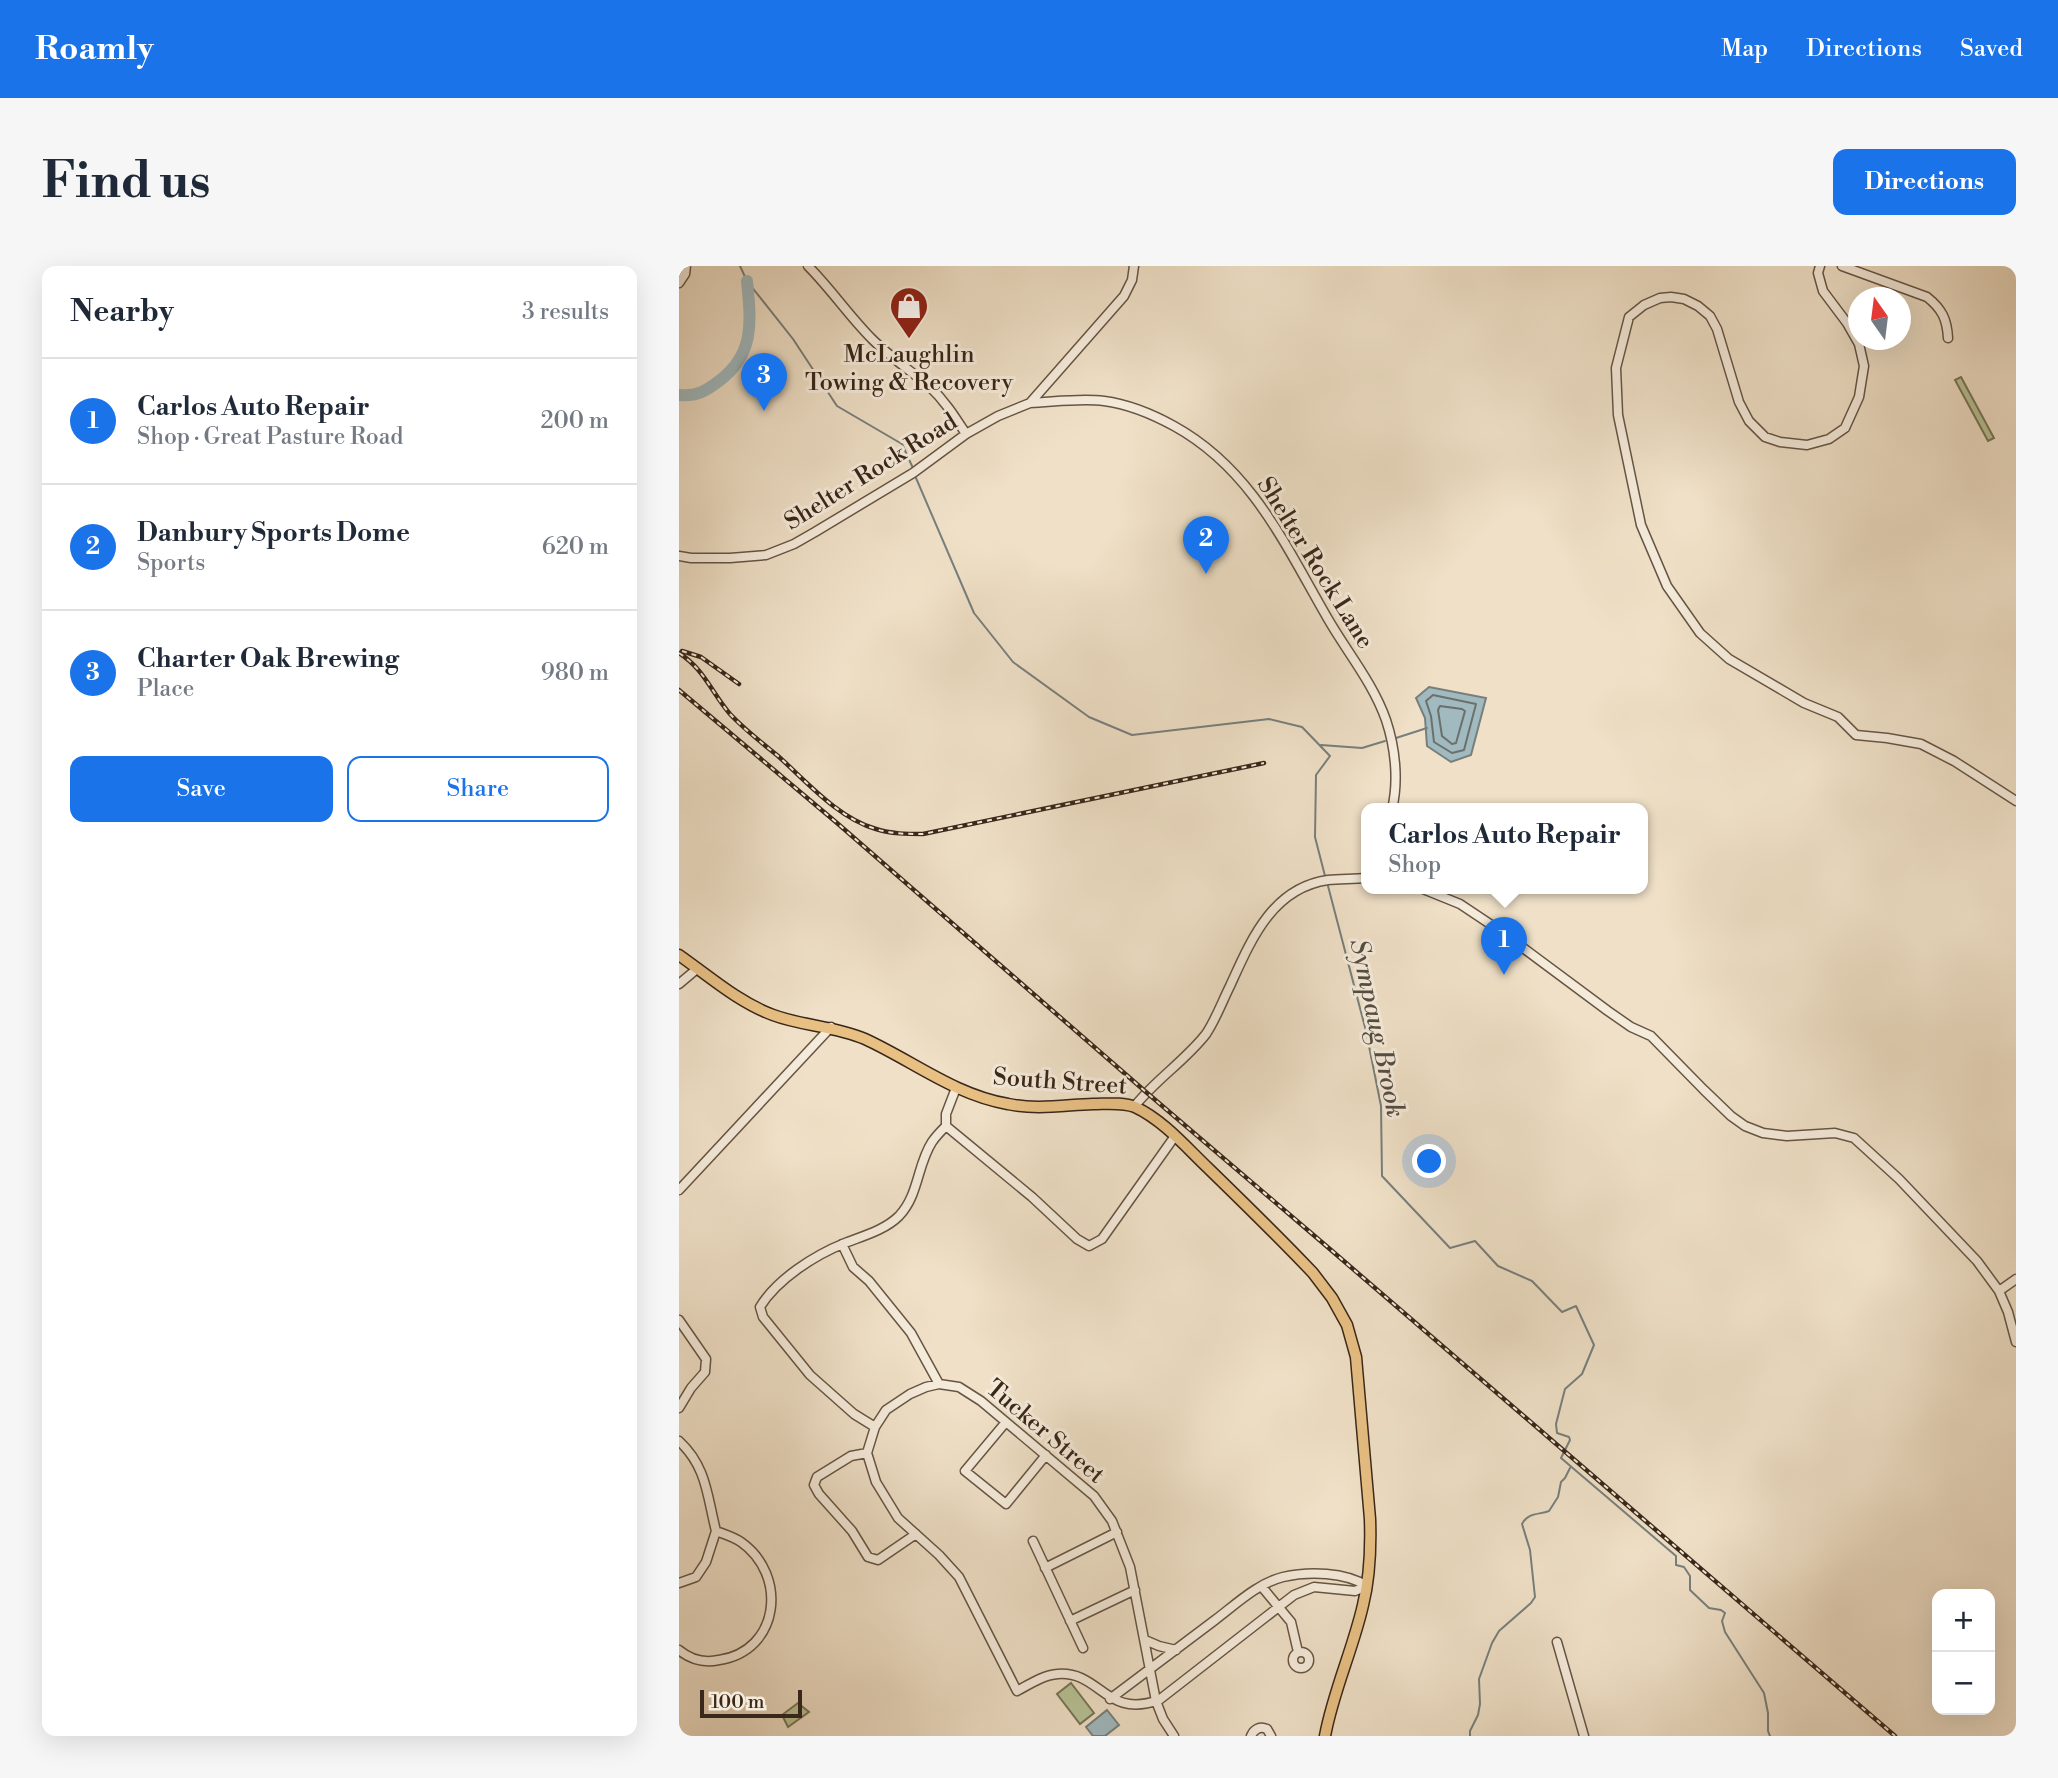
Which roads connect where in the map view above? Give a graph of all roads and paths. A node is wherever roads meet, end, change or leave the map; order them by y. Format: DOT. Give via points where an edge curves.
graph roads {
  1 [pos="686,266"];
  2 [pos="808,266"];
  3 [pos="1134,266"];
  4 [pos="1820,266"];
  5 [pos="1842,266"];
  6 [pos="679,283"];
  7 [pos="1948,338"];
  8 [pos="1030,403"];
  9 [pos="966,434"];
  10 [pos="679,555"];
  11 [pos="2016,801"];
  12 [pos="1393,803"];
  13 [pos="1361,878"];
  14 [pos="1435,894"];
  15 [pos="679,955"];
  16 [pos="698,968"];
  17 [pos="679,984"];
  18 [pos="831,1027"];
  19 [pos="956,1088"];
  20 [pos="1134,1107"];
  21 [pos="946,1126"];
  22 [pos="1175,1136"];
  23 [pos="679,1190"];
  24 [pos="842,1244"];
  25 [pos="2016,1279"];
  26 [pos="1999,1292"];
  27 [pos="679,1320"];
  28 [pos="2016,1342"];
  29 [pos="939,1384"];
  30 [pos="679,1408"];
  31 [pos="1006,1422"];
  32 [pos="875,1427"];
  33 [pos="679,1441"];
  34 [pos="867,1453"];
  35 [pos="1046,1455"];
  36 [pos="716,1531"];
  37 [pos="1117,1532"];
  38 [pos="916,1534"];
  39 [pos="1033,1541"];
  40 [pos="1045,1568"];
  41 [pos="679,1583"];
  42 [pos="1367,1586"];
  43 [pos="1262,1587"];
  44 [pos="1135,1590"];
  45 [pos="1279,1606"];
  46 [pos="1070,1621"];
  47 [pos="1145,1640"];
  48 [pos="1557,1642"];
  49 [pos="1083,1648"];
  50 [pos="679,1650"];
  51 [pos="1176,1650"];
  52 [pos="1298,1652"];
  53 [pos="1151,1669"];
  54 [pos="1110,1699"];
  55 [pos="1156,1700"];
  56 [pos="1174,1736"];
  57 [pos="1251,1736"];
  58 [pos="1271,1736"];
  59 [pos="1325,1736"];
  60 [pos="1584,1736"];
  1 -- 6 [label="street"];
  2 -- 9 [label="street" via="871,338 948,406"];
  3 -- 8 [label="street, Shelter Rock Road" via="1124,296"];
  4 -- 11 [label="street" via="1823,292 1859,344 1864,366 1860,396 1845,428 1829,439 1807,445 1765,437 1746,417 1717,329 1698,306 1683,299 1660,298 1629,317 1616,368 1618,415 1641,525 1667,586 1699,633 1730,659 1804,703 1838,717 1856,735 1921,744"];
  5 -- 7 [label="street" via="1927,297 1944,315"];
  8 -- 9 [label="street, Shelter Rock Road"];
  8 -- 12 [label="street, Shelter Rock Lane" via="1106,401 1166,422 1223,461 1250,490 1386,720 1396,778"];
  9 -- 10 [label="street, Shelter Rock Road" via="913,473 775,552 730,558"];
  13 -- 20 [label="street" via="1326,880 1280,902 1261,924 1207,1032"];
  14 -- 26 [label="street" via="1460,904 1631,1027 1651,1036 1745,1126 1787,1136 1835,1133 1854,1138 1977,1261"];
  15 -- 16 [label="main road, South Street"];
  16 -- 17 [label="street"];
  16 -- 18 [label="main road, South Street" via="734,995 773,1015"];
  18 -- 19 [label="main road, South Street" via="884,1047"];
  18 -- 23 [label="street"];
  19 -- 20 [label="main road, South Street" via="1011,1105"];
  19 -- 21 [label="street"];
  20 -- 22 [label="main road, South Street"];
  21 -- 22 [label="street" via="1090,1246 1102,1239"];
  21 -- 24 [label="street" via="931,1143 909,1204 897,1219"];
  22 -- 42 [label="main road, South Street" via="1313,1273 1347,1325 1356,1357 1370,1519"];
  24 -- 29 [label="street" via="853,1267 911,1333"];
  24 -- 32 [label="street" via="812,1259 768,1294 760,1307 810,1376 854,1415"];
  25 -- 26 [label="street"];
  26 -- 28 [label="street"];
  27 -- 30 [label="street" via="706,1359 705,1373"];
  29 -- 31 [label="street, Tucker Street" via="959,1387"];
  29 -- 32 [label="street" via="910,1394 886,1410"];
  31 -- 35 [label="street, Tucker Street"];
  31 -- 35 [label="street" via="965,1471 1006,1504"];
  32 -- 34 [label="street"];
  33 -- 36 [label="street" via="693,1454 705,1481"];
  34 -- 38 [label="street" via="876,1482 898,1518"];
  34 -- 38 [label="street" via="817,1477 814,1485 819,1494 852,1531 868,1558 878,1560"];
  35 -- 37 [label="street, Tucker Street" via="1094,1496"];
  36 -- 41 [label="street" via="696,1577"];
  36 -- 50 [label="street" via="740,1541 768,1573 772,1602 768,1626 754,1644 732,1658 707,1662"];
  37 -- 40 [label="street"];
  37 -- 44 [label="street, Tucker Street"];
  38 -- 54 [label="street" via="960,1577 1017,1691 1057,1674 1074,1675"];
  39 -- 40 [label="street"];
  40 -- 46 [label="street"];
  42 -- 43 [label="street" via="1356,1579 1308,1574 1281,1577"];
  42 -- 45 [label="street" via="1356,1591 1314,1587"];
  42 -- 59 [label="main road, South Street"];
  43 -- 45 [label="street"];
  43 -- 51 [label="street"];
  44 -- 46 [label="street"];
  44 -- 47 [label="street, Tucker Street"];
  45 -- 52 [label="street" via="1291,1622"];
  45 -- 55 [label="street"];
  46 -- 49 [label="street"];
  47 -- 51 [label="street"];
  47 -- 53 [label="street, Tucker Street"];
  48 -- 60 [label="street"];
  51 -- 53 [label="street"];
  53 -- 54 [label="street"];
  53 -- 55 [label="street, Tucker Street"];
  54 -- 55 [label="street" via="1132,1706"];
  55 -- 56 [label="street, Tucker Street"];
  57 -- 58 [label="street" via="1261,1727"];
}
